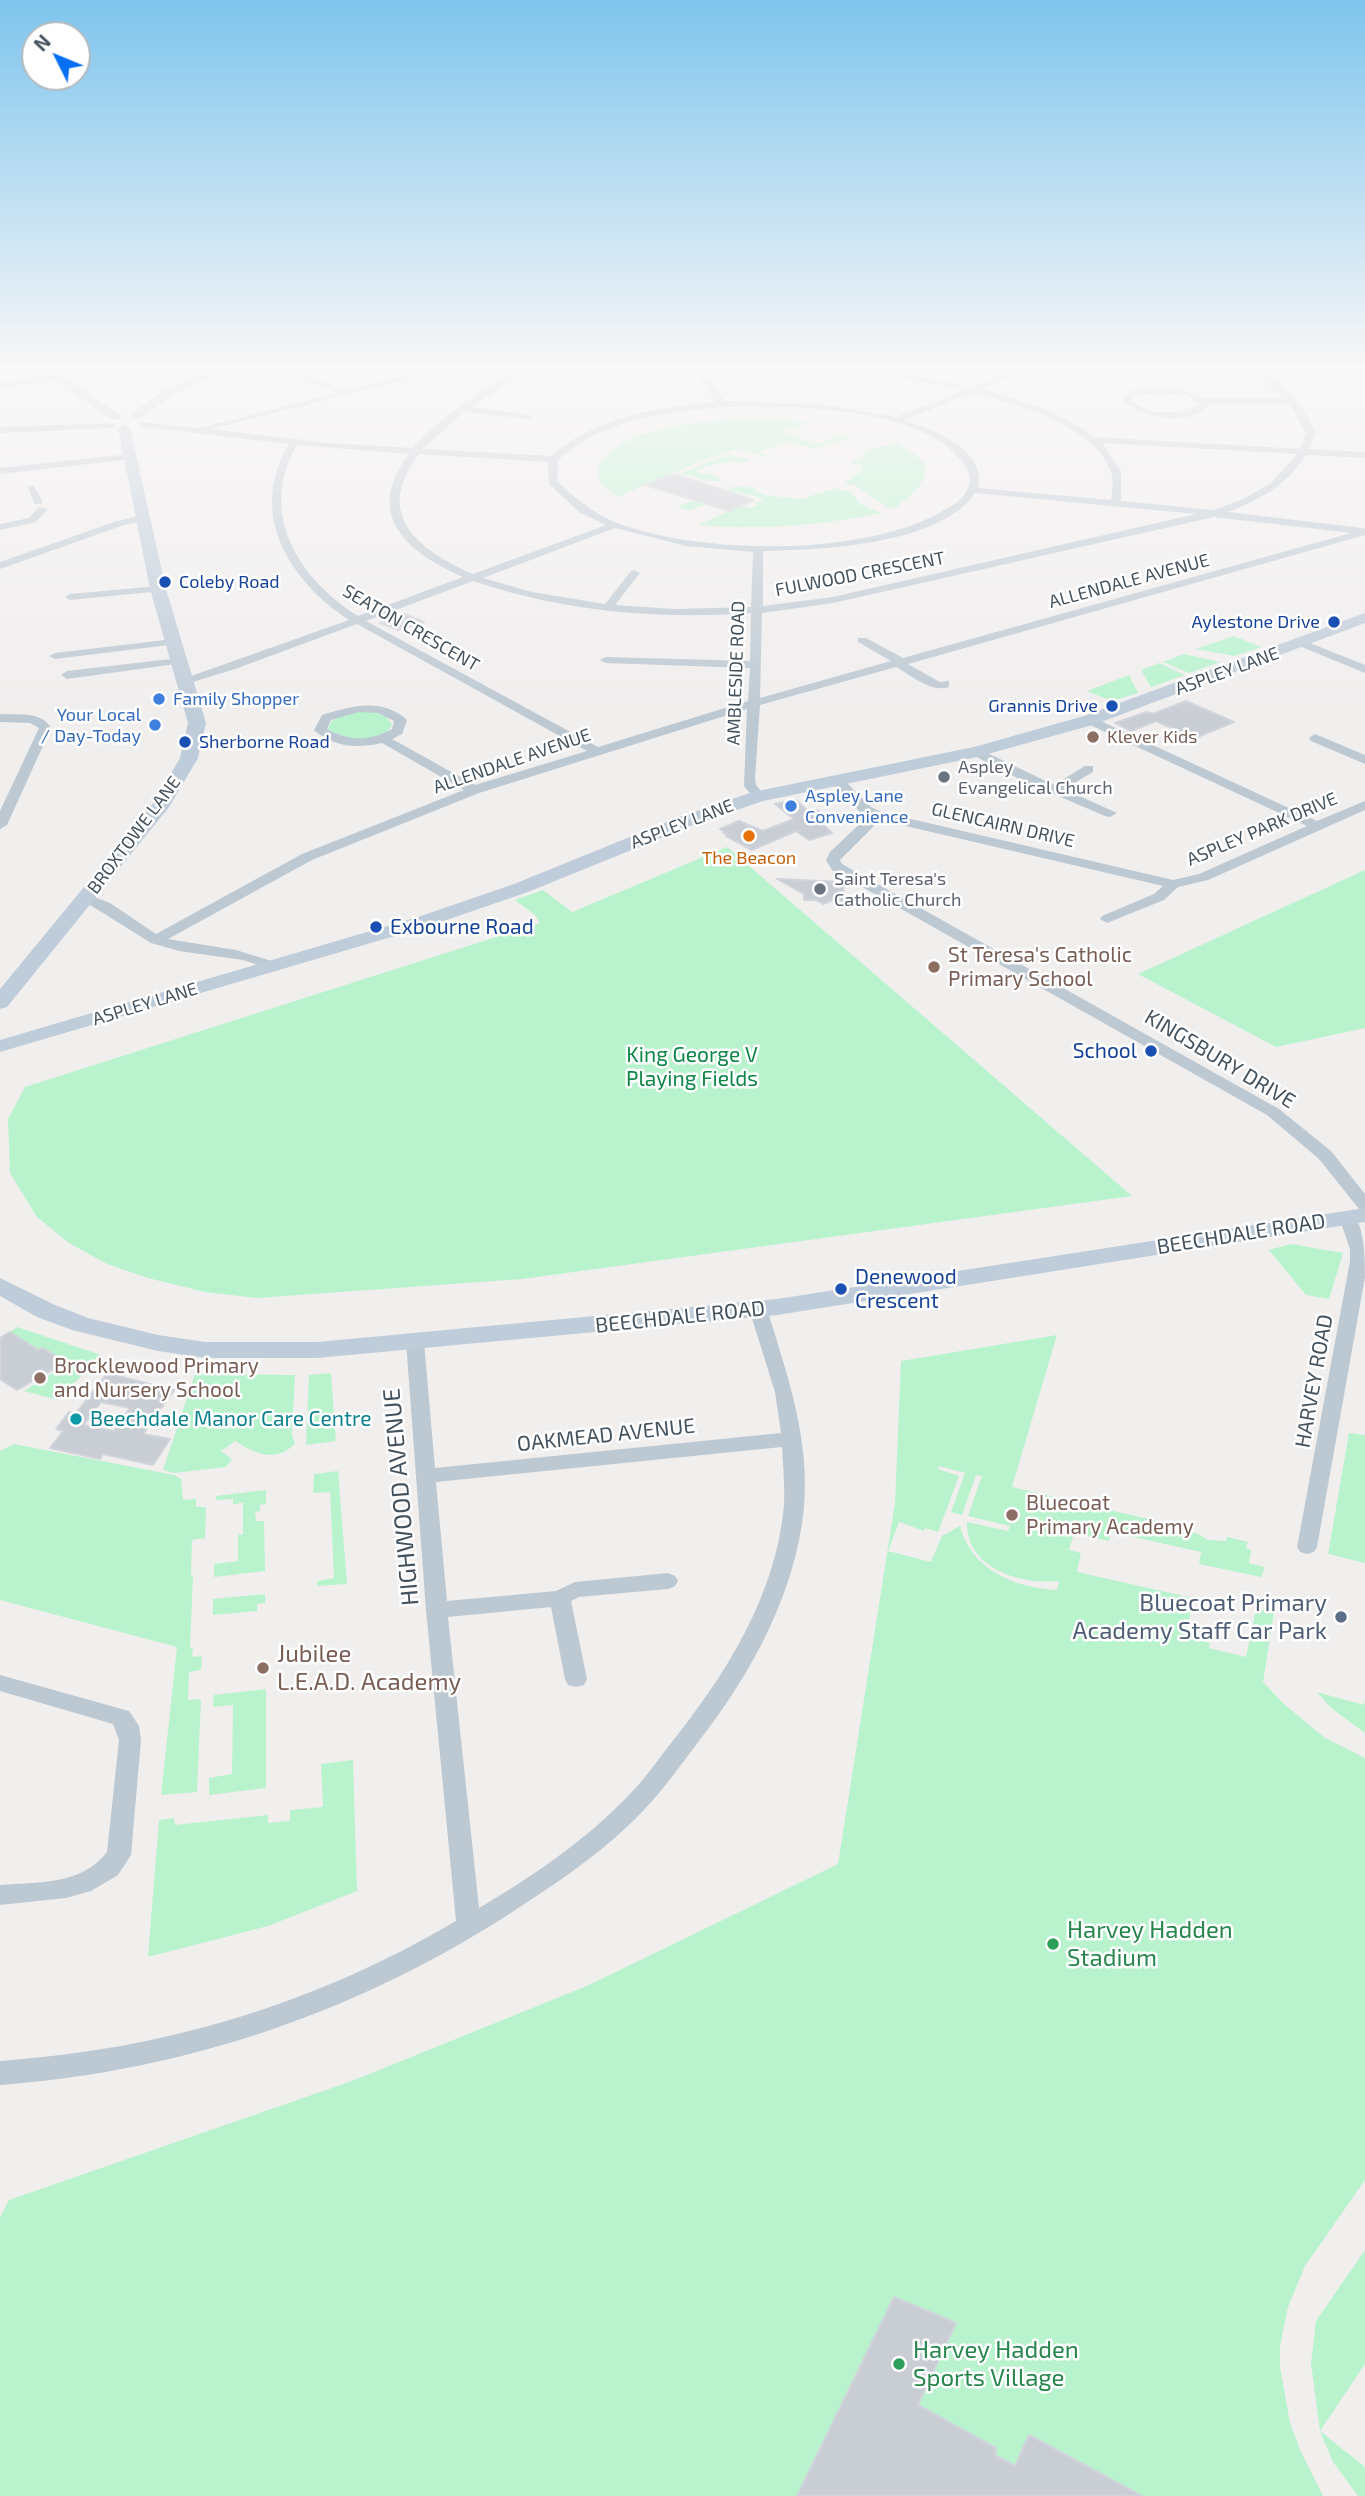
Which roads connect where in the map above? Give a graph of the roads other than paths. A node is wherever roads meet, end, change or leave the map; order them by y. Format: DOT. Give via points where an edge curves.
graph roads {
  1 [pos="136,485"];
  2 [pos="277,485"];
  3 [pos="395,485"];
  4 [pos="556,485"];
  5 [pos="973,485"];
  6 [pos="1118,485"];
  7 [pos="1274,485"];
  8 [pos="32,488"];
  9 [pos="972,491"];
  10 [pos="1116,503"];
  11 [pos="1216,513"];
  12 [pos="144,518"];
  13 [pos="612,526"];
  14 [pos="0,527"];
  15 [pos="1365,532"];
  16 [pos="758,549"];
  17 [pos="0,566"];
  18 [pos="635,573"];
  19 [pos="472,578"];
  20 [pos="158,589"];
  21 [pos="70,597"];
  22 [pos="607,608"];
  23 [pos="757,610"];
  24 [pos="1365,618"];
  25 [pos="357,620"];
  26 [pos="862,640"];
  27 [pos="173,642"];
  28 [pos="1301,643"];
  29 [pos="55,656"];
  30 [pos="606,660"];
  31 [pos="179,661"];
  32 [pos="900,663"];
  33 [pos="757,665"];
  34 [pos="1365,669"];
  35 [pos="67,675"];
  36 [pos="186,680"];
  37 [pos="945,684"];
  38 [pos="754,703"];
  39 [pos="0,718"];
  40 [pos="1090,720"];
  41 [pos="382,738"];
  42 [pos="1315,738"];
  43 [pos="596,751"];
  44 [pos="977,752"];
  45 [pos="1365,760"];
  46 [pos="1089,769"];
  47 [pos="836,780"];
  48 [pos="1056,789"];
  49 [pos="474,790"];
  50 [pos="759,796"];
  51 [pos="1365,805"];
  52 [pos="1110,813"];
  53 [pos="877,816"];
  54 [pos="0,825"];
  55 [pos="1317,826"];
  56 [pos="1173,884"];
  57 [pos="86,898"];
  58 [pos="1107,919"];
  59 [pos="156,940"];
  60 [pos="233,956"];
  61 [pos="273,966"];
  62 [pos="248,974"];
  63 [pos="0,1003"];
  64 [pos="1,1044"];
  65 [pos="1359,1217"];
  66 [pos="1361,1277"];
  67 [pos="0,1286"];
  68 [pos="0,1303"];
  69 [pos="760,1313"];
  70 [pos="415,1348"];
  71 [pos="792,1439"];
  72 [pos="425,1476"];
  73 [pos="1307,1547"];
  74 [pos="668,1581"];
  75 [pos="560,1598"];
  76 [pos="438,1610"];
  77 [pos="576,1679"];
  78 [pos="0,1683"];
  79 [pos="0,1895"];
  80 [pos="469,1927"];
  81 [pos="0,2073"];
  1 -- 12 [label="main road, BROXTOWE LANE"];
  2 -- 25 [label="street, SEATON CRESCENT" via="281,527 300,570 314,588"];
  3 -- 19 [label="street, FULWOOD CRESCENT" via="394,504 404,532 425,552"];
  4 -- 13 [label="street" via="569,503"];
  5 -- 9 [label="street"];
  6 -- 10 [label="street"];
  7 -- 11 [label="street"];
  8 -- 14 [label="street" via="41,506 32,520"];
  9 -- 10 [label="street"];
  9 -- 16 [label="street" via="958,507 910,530 843,544"];
  10 -- 11 [label="street"];
  11 -- 15 [label="street"];
  11 -- 23 [label="street, FULWOOD CRESCENT" via="858,595"];
  12 -- 17 [label="street"];
  12 -- 20 [label="main road, BROXTOWE LANE"];
  13 -- 16 [label="street" via="690,544"];
  13 -- 19 [label="street"];
  15 -- 32 [label="street, ALLENDALE AVENUE"];
  16 -- 23 [label="street, AMBLESIDE ROAD"];
  18 -- 22 [label="street"];
  19 -- 22 [label="street, FULWOOD CRESCENT"];
  19 -- 25 [label="street"];
  20 -- 21 [label="street"];
  20 -- 27 [label="main road, BROXTOWE LANE"];
  22 -- 23 [label="street, FULWOOD CRESCENT"];
  23 -- 33 [label="street, AMBLESIDE ROAD"];
  24 -- 28 [label="main road, ASPLEY LANE"];
  25 -- 36 [label="street"];
  25 -- 43 [label="street, SEATON CRESCENT"];
  26 -- 32 [label="street"];
  27 -- 29 [label="street"];
  27 -- 31 [label="main road, BROXTOWE LANE"];
  28 -- 34 [label="street"];
  28 -- 40 [label="main road, ASPLEY LANE"];
  30 -- 33 [label="street"];
  31 -- 35 [label="street"];
  31 -- 36 [label="main road, BROXTOWE LANE"];
  32 -- 37 [label="street" via="939,686"];
  32 -- 38 [label="street, ALLENDALE AVENUE"];
  33 -- 38 [label="street, AMBLESIDE ROAD"];
  36 -- 57 [label="main road, BROXTOWE LANE" via="197,723 183,771 163,803"];
  38 -- 43 [label="street, ALLENDALE AVENUE"];
  38 -- 50 [label="street, AMBLESIDE ROAD" via="749,778"];
  39 -- 54 [label="street" via="32,719 45,727"];
  40 -- 44 [label="main road, ASPLEY LANE"];
  40 -- 55 [label="street"];
  41 -- 41 [label="street" via="343,743 319,729 326,718 354,709 378,709 401,722 396,733"];
  41 -- 49 [label="street"];
  42 -- 45 [label="street"];
  43 -- 49 [label="street, ALLENDALE AVENUE"];
  44 -- 47 [label="main road, ASPLEY LANE"];
  44 -- 48 [label="street" via="1023,778"];
  46 -- 48 [label="street"];
  47 -- 50 [label="main road, ASPLEY LANE"];
  47 -- 53 [label="street, GLENCAIRN DRIVE"];
  48 -- 52 [label="street" via="1090,810"];
  49 -- 59 [label="street, ALLENDALE AVENUE" via="307,857"];
  50 -- 61 [label="main road, ASPLEY LANE" via="522,888"];
  51 -- 55 [label="street, ASPLEY PARK DRIVE"];
  53 -- 56 [label="street, GLENCAIRN DRIVE"];
  53 -- 65 [label="street, KINGSBURY DRIVE" via="835,855 837,867 1273,1112 1325,1155"];
  55 -- 56 [label="street, ASPLEY PARK DRIVE" via="1203,877"];
  56 -- 58 [label="street" via="1158,897"];
  57 -- 59 [label="street" via="104,904"];
  57 -- 63 [label="main road, BROXTOWE LANE"];
  59 -- 60 [label="street"];
  60 -- 61 [label="street"];
  60 -- 62 [label="street"];
  61 -- 62 [label="main road, ASPLEY LANE"];
  62 -- 64 [label="main road, ASPLEY LANE"];
  65 -- 66 [label="street, HARVEY ROAD"];
  65 -- 69 [label="main road, BEECHDALE ROAD" via="1070,1271"];
  66 -- 73 [label="street, HARVEY ROAD"];
  67 -- 70 [label="main road, BEECHDALE ROAD" via="81,1324 158,1343 205,1350"];
  68 -- 70 [label="main road, BEECHDALE ROAD" via="73,1337 169,1359 220,1365 276,1364"];
  69 -- 70 [label="main road, BEECHDALE ROAD" via="582,1340"];
  69 -- 71 [label="street"];
  70 -- 72 [label="street, HIGHWOOD AVENUE"];
  71 -- 72 [label="street, OAKMEAD AVENUE"];
  71 -- 80 [label="street" via="794,1508 787,1549 737,1670 628,1811 554,1872"];
  72 -- 76 [label="street, HIGHWOOD AVENUE"];
  74 -- 75 [label="street" via="576,1590"];
  75 -- 76 [label="street"];
  75 -- 77 [label="street"];
  76 -- 80 [label="street, HIGHWOOD AVENUE"];
  78 -- 79 [label="street" via="121,1717 130,1740 120,1856 113,1867 81,1885"];
  80 -- 81 [label="street" via="357,1982 245,2028 117,2060"];
}
